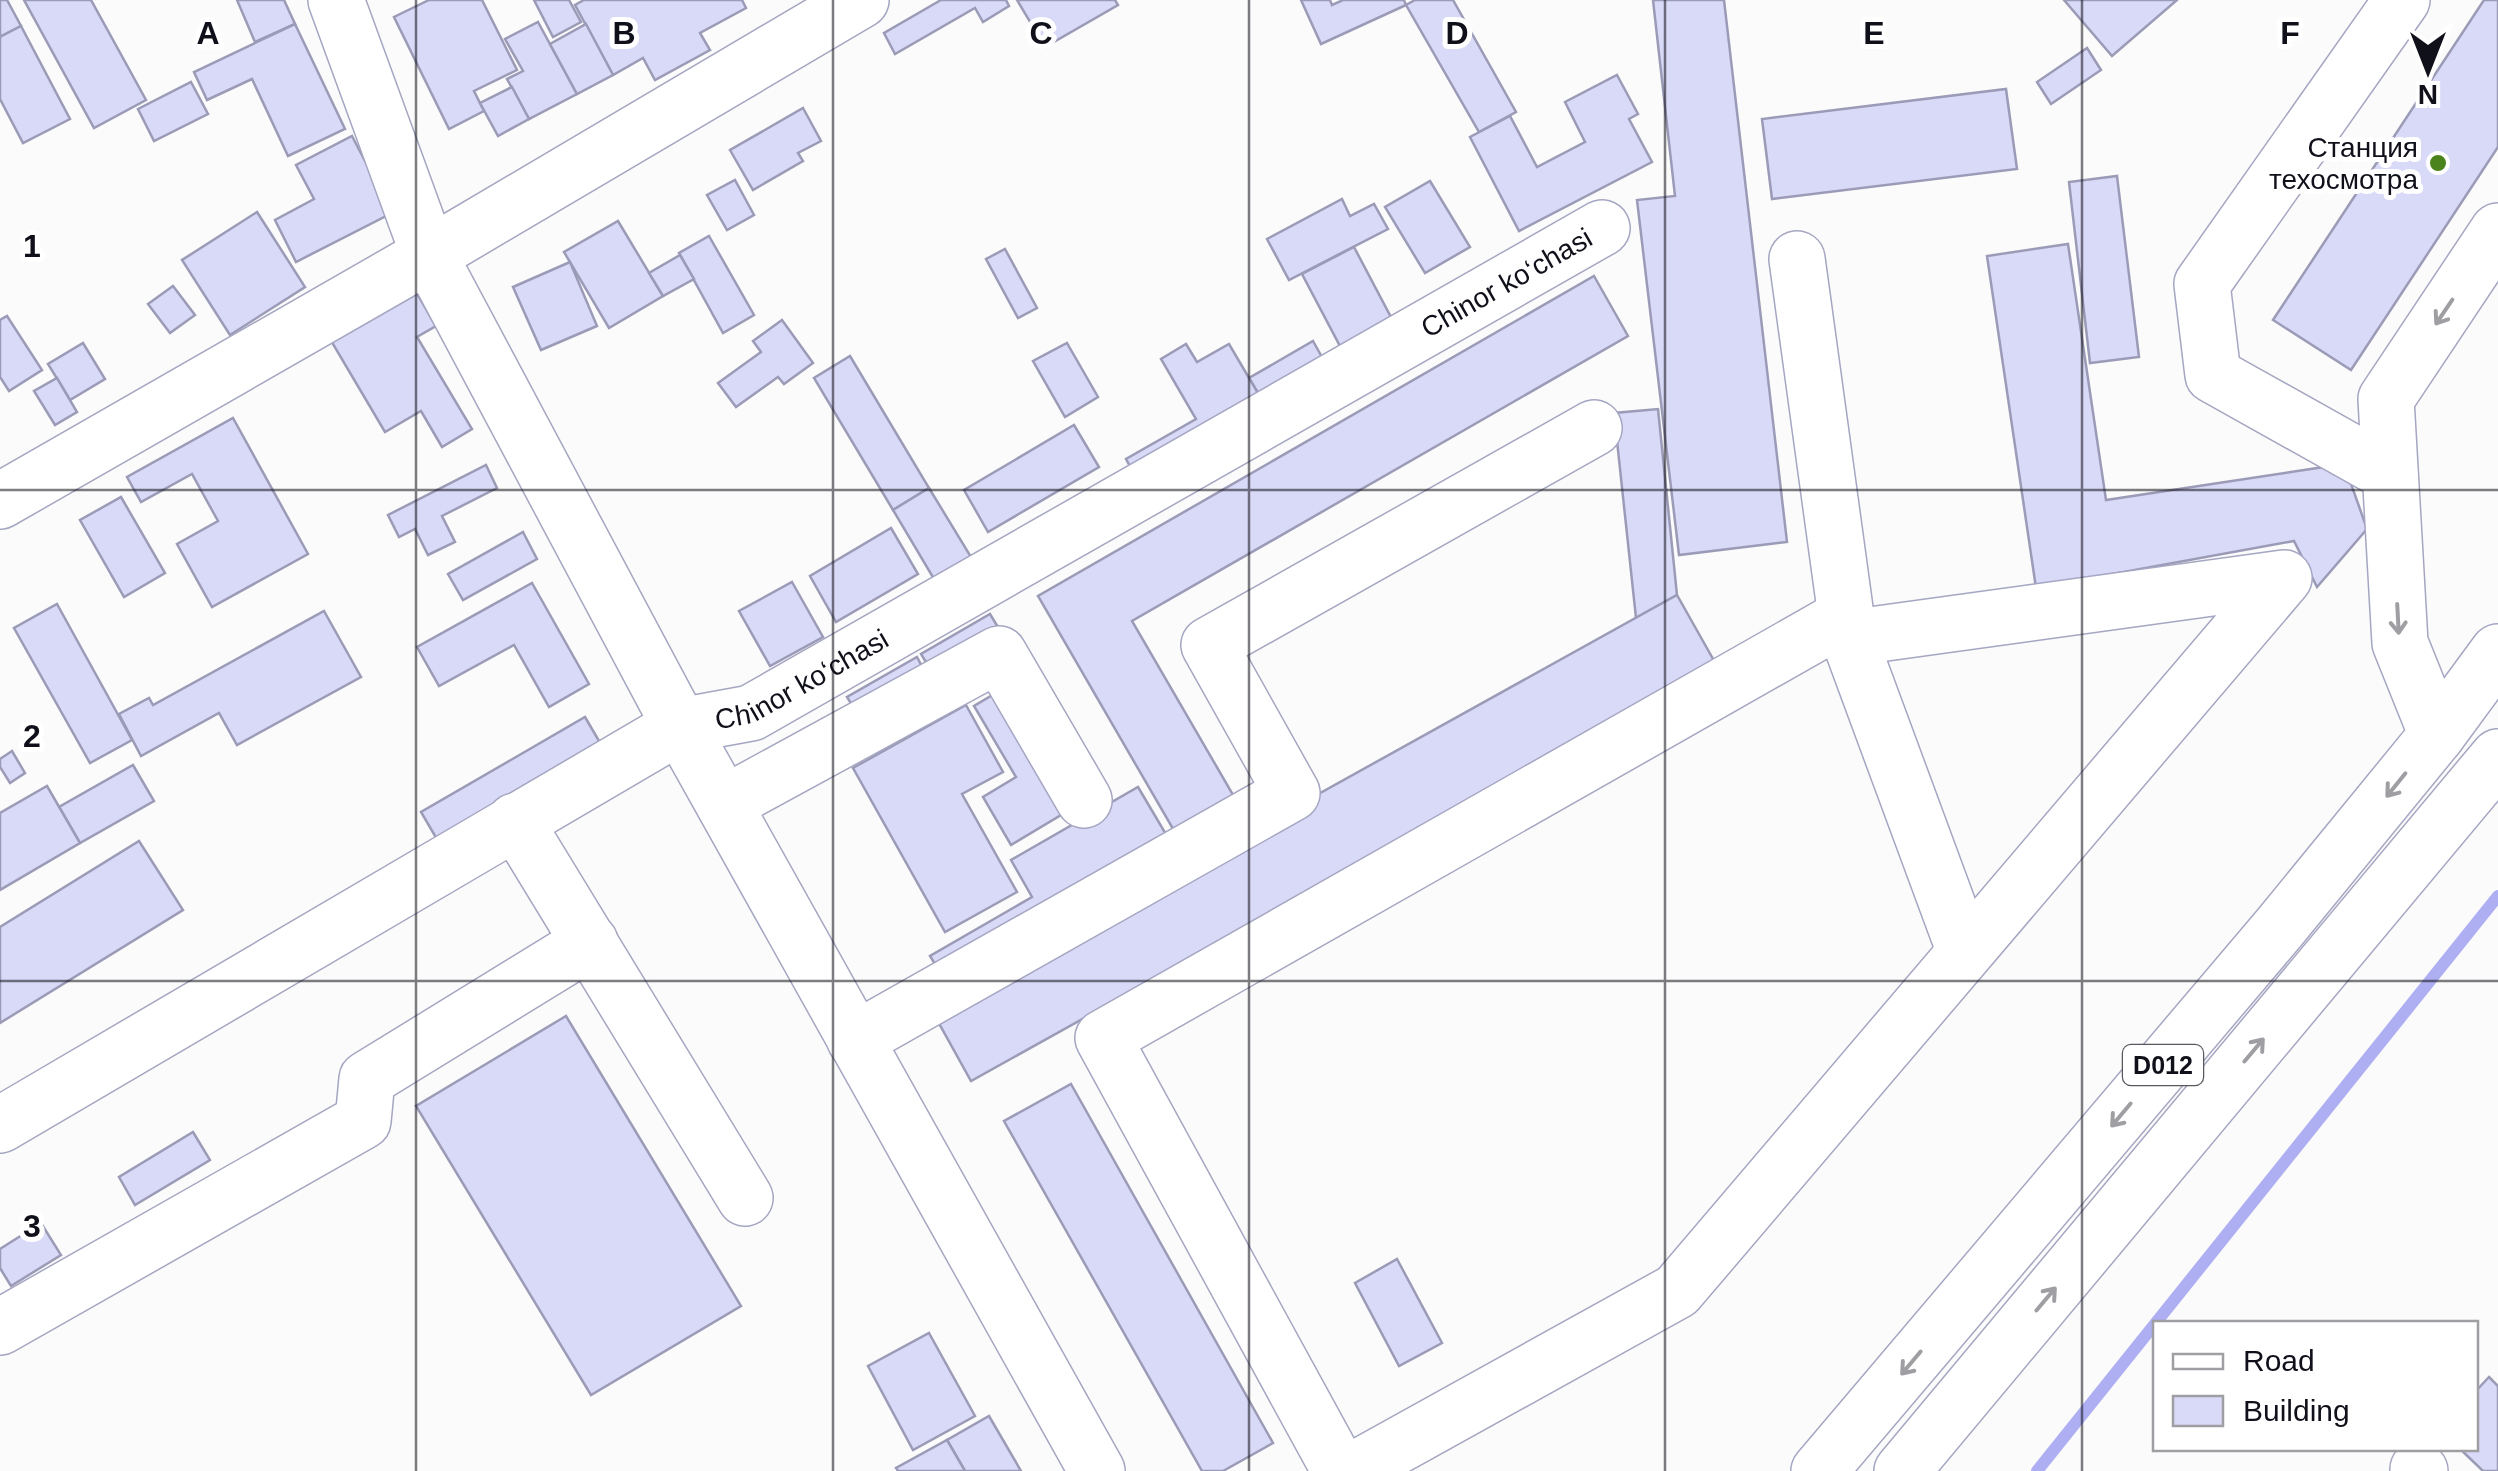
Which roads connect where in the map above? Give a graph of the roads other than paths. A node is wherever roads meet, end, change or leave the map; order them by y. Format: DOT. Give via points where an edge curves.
graph roads {
  1 [pos="336,0"];
  2 [pos="861,0"];
  3 [pos="2402,0"];
  4 [pos="1602,228"];
  5 [pos="2498,230"];
  6 [pos="429,254"];
  7 [pos="1797,259"];
  8 [pos="1594,428"];
  9 [pos="2390,474"];
  10 [pos="0,501"];
  11 [pos="1848,627"];
  12 [pos="2498,652"];
  13 [pos="680,726"];
  14 [pos="2437,736"];
  15 [pos="2498,757"];
  16 [pos="1084,800"];
  17 [pos="724,804"];
  18 [pos="516,820"];
  19 [pos="590,942"];
  20 [pos="1965,952"];
  21 [pos="855,1040"];
  22 [pos="0,1124"];
  23 [pos="745,1198"];
  24 [pos="0,1327"];
  25 [pos="1097,1471"];
  26 [pos="1340,1471"];
  27 [pos="1352,1471"];
  28 [pos="1819,1471"];
  29 [pos="1902,1471"];
  1 -- 6 [label="main road"];
  2 -- 6 [label="main road"];
  3 -- 9 [label="main road" via="2202,284 2214,375"];
  4 -- 13 [label="main road, Chinor ko‘chasi" via="750,713"];
  5 -- 9 [label="main road, one-way" via="2386,399"];
  6 -- 10 [label="main road"];
  6 -- 13 [label="main road"];
  7 -- 11 [label="main road"];
  8 -- 21 [label="main road" via="1210,646 1292,793"];
  9 -- 14 [label="main road, one-way" via="2400,642"];
  11 -- 20 [label="main road"];
  11 -- 20 [label="main road" via="2284,578"];
  11 -- 26 [label="main road" via="1102,1038"];
  12 -- 14 [label="main road, D012"];
  13 -- 17 [label="main road"];
  13 -- 18 [label="main road, Chinor ko‘chasi"];
  14 -- 28 [label="main road, D012, one-way"];
  29 -- 15 [label="main road, D012, one-way"];
  16 -- 17 [label="main road" via="1000,654"];
  17 -- 21 [label="main road"];
  18 -- 19 [label="main road"];
  18 -- 22 [label="main road, Chinor ko‘chasi"];
  19 -- 23 [label="main road"];
  19 -- 24 [label="main road" via="367,1080 363,1120"];
  20 -- 27 [label="main road" via="1677,1291"];
  21 -- 25 [label="main road"];
}
